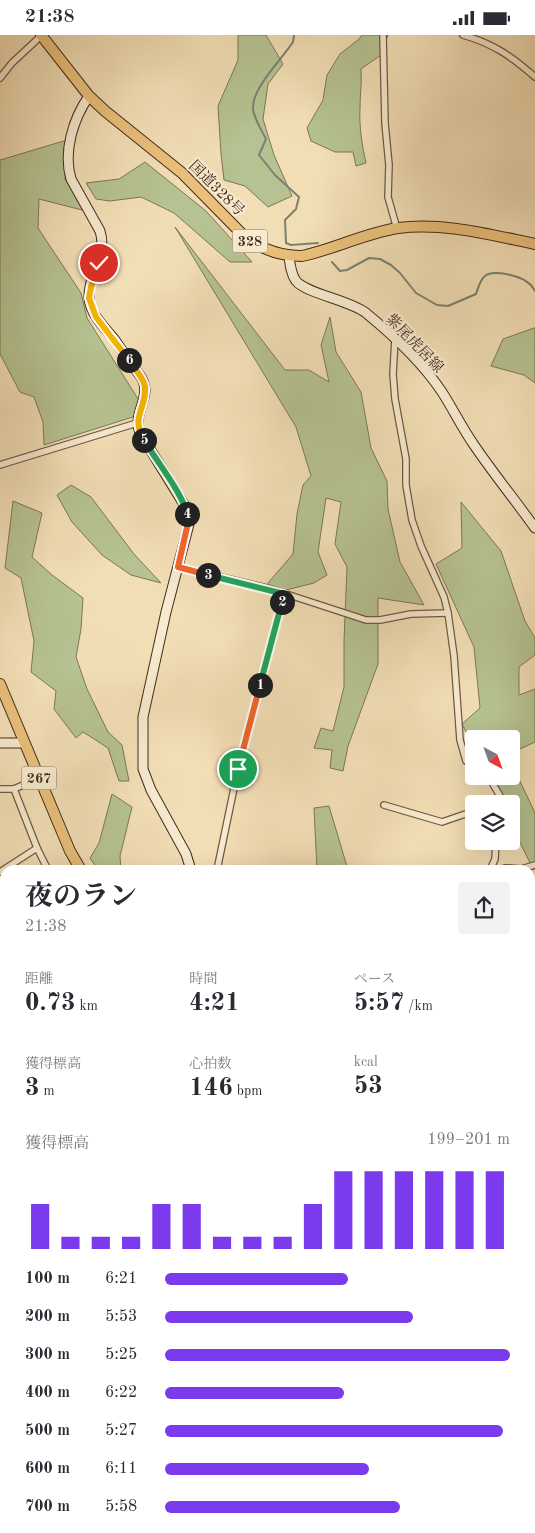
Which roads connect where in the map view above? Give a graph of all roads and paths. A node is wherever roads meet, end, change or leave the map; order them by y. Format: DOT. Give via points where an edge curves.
graph roads {
  1 [pos="41,35"];
  2 [pos="383,35"];
  3 [pos="463,35"];
  4 [pos="2,70"];
  5 [pos="535,77"];
  6 [pos="0,78"];
  7 [pos="90,96"];
  8 [pos="397,229"];
  9 [pos="535,244"];
  10 [pos="289,256"];
  11 [pos="396,339"];
  12 [pos="137,423"];
  13 [pos="0,465"];
  14 [pos="535,528"];
  15 [pos="178,567"];
  16 [pos="284,594"];
  17 [pos="448,613"];
  18 [pos="0,684"];
  19 [pos="0,743"];
  20 [pos="24,743"];
  21 [pos="465,758"];
  22 [pos="39,778"];
  23 [pos="0,789"];
  24 [pos="14,789"];
  25 [pos="384,805"];
  26 [pos="465,814"];
  27 [pos="37,848"];
  28 [pos="495,850"];
  29 [pos="11,865"];
  30 [pos="46,865"];
  31 [pos="78,865"];
  32 [pos="189,865"];
  33 [pos="218,865"];
  34 [pos="492,865"];
  1 -- 4 [label="street"];
  1 -- 7 [label="highway, 国道328号 / 328"];
  2 -- 8 [label="street" via="388,197"];
  3 -- 5 [label="street" via="482,40 511,57"];
  4 -- 6 [label="street"];
  7 -- 10 [label="highway, 国道328号 / 328" via="182,173 250,241"];
  7 -- 12 [label="street" via="80,109 72,135 68,170 103,238 89,298 92,307 145,386"];
  8 -- 9 [label="highway, 国道328号 / 328" via="448,228"];
  8 -- 10 [label="highway, 国道328号 / 328" via="314,253"];
  10 -- 11 [label="street, 紫尾虎居線" via="291,272 297,283 363,311"];
  11 -- 14 [label="street, 紫尾虎居線" via="442,391 473,444"];
  11 -- 17 [label="street" via="395,399 406,459 406,485 412,520"];
  12 -- 13 [label="street"];
  12 -- 15 [label="street" via="185,506 188,523"];
  15 -- 16 [label="street"];
  15 -- 32 [label="street" via="143,717 143,769"];
  16 -- 17 [label="street" via="366,620"];
  16 -- 33 [label="street" via="238,769"];
  17 -- 21 [label="street" via="460,740"];
  18 -- 20 [label="highway, 267"];
  19 -- 20 [label="street"];
  20 -- 22 [label="highway, 267"];
  22 -- 24 [label="street"];
  22 -- 31 [label="highway, 267"];
  23 -- 24 [label="street"];
  24 -- 27 [label="street"];
  25 -- 26 [label="street" via="442,822"];
  27 -- 29 [label="street"];
  27 -- 30 [label="street"];
  28 -- 34 [label="street"];
}
